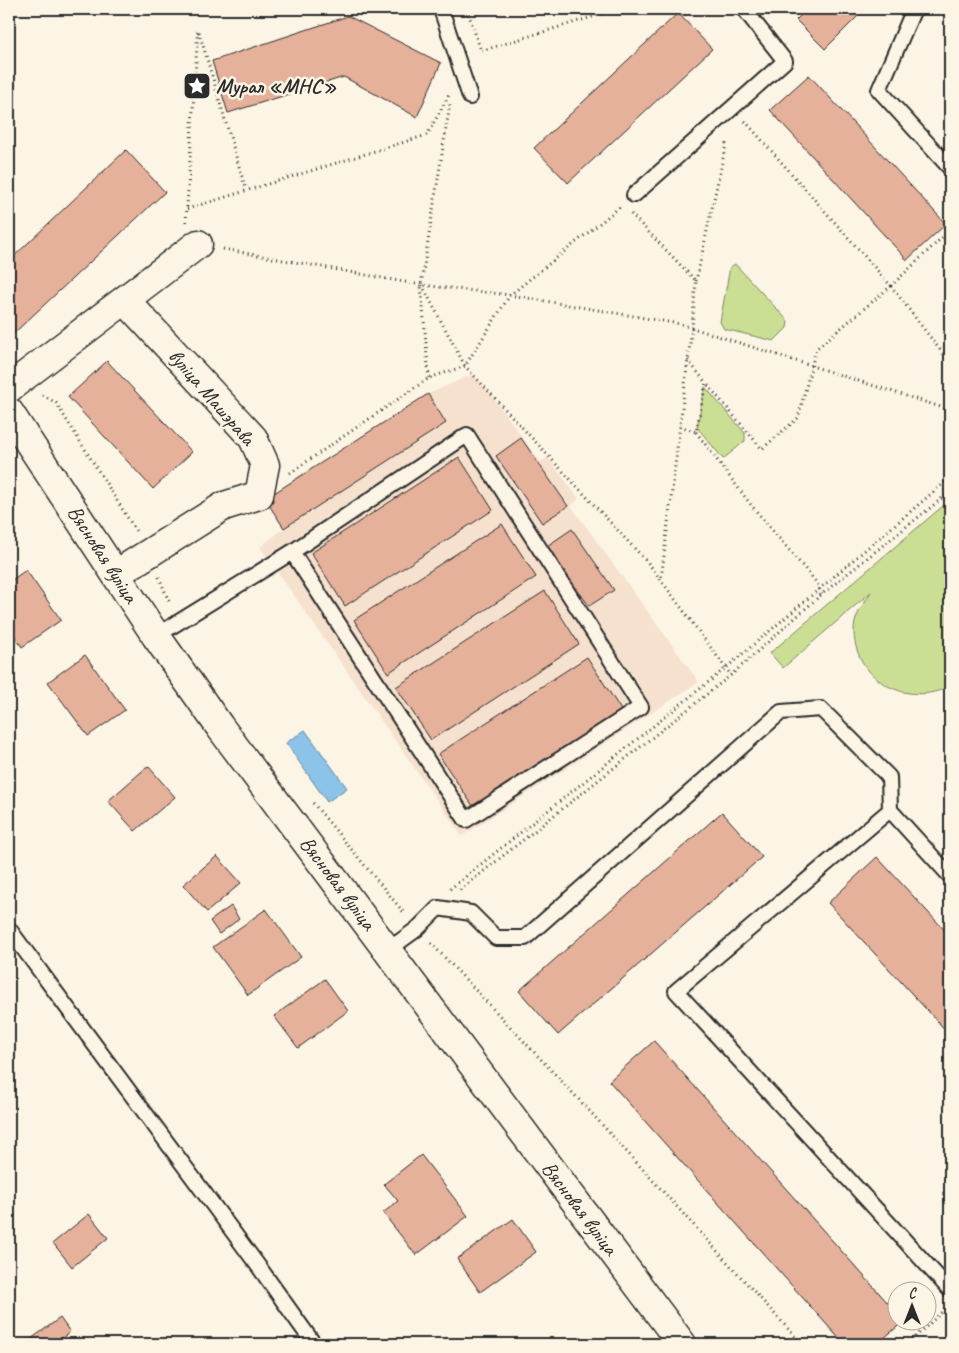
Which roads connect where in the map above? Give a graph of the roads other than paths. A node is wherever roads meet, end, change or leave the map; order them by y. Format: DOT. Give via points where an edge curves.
graph roads {
  1 [pos="441,9"];
  2 [pos="744,9"];
  3 [pos="914,9"];
  4 [pos="470,97"];
  5 [pos="950,168"];
  6 [pos="634,195"];
  7 [pos="192,235"];
  8 [pos="125,300"];
  9 [pos="14,384"];
  10 [pos="9,412"];
  11 [pos="292,552"];
  12 [pos="116,574"];
  13 [pos="167,629"];
  14 [pos="890,810"];
  15 [pos="950,876"];
  16 [pos="9,930"];
  17 [pos="388,950"];
  18 [pos="950,1290"];
  19 [pos="314,1344"];
  20 [pos="682,1344"];
  1 -- 4 [label="lane"];
  2 -- 6 [label="lane" via="785,61"];
  3 -- 5 [label="lane" via="879,90"];
  7 -- 8 [label="street"];
  8 -- 9 [label="street"];
  8 -- 12 [label="street, вуліца Машэрава" via="253,438 265,465 259,495 224,506"];
  10 -- 12 [label="street, Вясновая вуліца"];
  11 -- 11 [label="lane" via="467,434 642,707 466,820"];
  11 -- 13 [label="lane"];
  12 -- 13 [label="street, Вясновая вуліца"];
  13 -- 17 [label="street, Вясновая вуліца" via="220,727"];
  14 -- 15 [label="lane"];
  14 -- 17 [label="lane" via="890,777 821,709 781,712 525,938 496,938 471,913 438,908 417,929"];
  14 -- 18 [label="lane" via="676,991"];
  16 -- 19 [label="lane"];
  17 -- 20 [label="street, Вясновая вуліца"];
}
